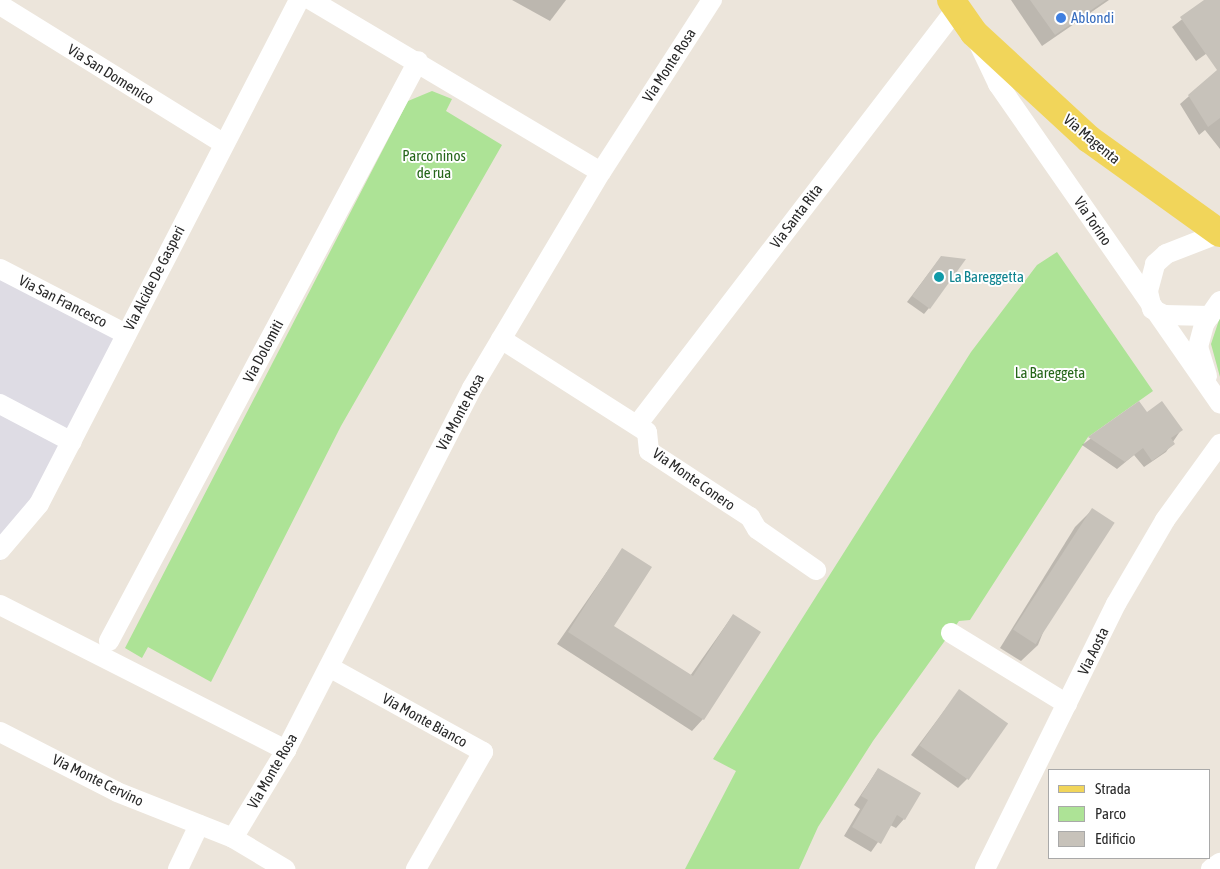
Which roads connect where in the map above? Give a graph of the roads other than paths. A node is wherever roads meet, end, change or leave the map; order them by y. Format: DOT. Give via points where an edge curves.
graph roads {
  1 [pos="299,0"];
  2 [pos="311,0"];
  3 [pos="712,0"];
  4 [pos="954,4"];
  5 [pos="0,5"];
  6 [pos="974,33"];
  7 [pos="418,61"];
  8 [pos="223,143"];
  9 [pos="601,172"];
  10 [pos="1220,233"];
  11 [pos="0,269"];
  12 [pos="1217,306"];
  13 [pos="1152,309"];
  14 [pos="126,334"];
  15 [pos="501,339"];
  16 [pos="1220,399"];
  17 [pos="0,404"];
  18 [pos="1220,404"];
  19 [pos="637,425"];
  20 [pos="72,442"];
  21 [pos="1220,444"];
  22 [pos="0,550"];
  23 [pos="816,570"];
  24 [pos="0,605"];
  25 [pos="951,633"];
  26 [pos="109,641"];
  27 [pos="329,667"];
  28 [pos="1067,704"];
  29 [pos="0,732"];
  30 [pos="286,750"];
  31 [pos="199,825"];
  32 [pos="233,838"];
  33 [pos="1220,863"];
  34 [pos="178,869"];
  35 [pos="285,869"];
  36 [pos="416,869"];
  37 [pos="985,869"];
  38 [pos="1211,869"];
  1 -- 8 [label="street, Via Alcide De Gasperi"];
  2 -- 7 [label="street"];
  3 -- 9 [label="street, Via Monte Rosa"];
  4 -- 6 [label="main road, Via Magenta"];
  4 -- 19 [label="street, Via Santa Rita"];
  5 -- 8 [label="street, Via San Domenico"];
  6 -- 10 [label="main road, Via Magenta" via="1096,144"];
  6 -- 13 [label="street, Via Torino" via="998,84"];
  7 -- 9 [label="street"];
  7 -- 26 [label="street, Via Dolomiti"];
  8 -- 14 [label="street, Via Alcide De Gasperi"];
  9 -- 15 [label="street, Via Monte Rosa"];
  10 -- 13 [label="street" via="1180,245 1155,264 1148,291"];
  11 -- 14 [label="street, Via San Francesco"];
  12 -- 13 [label="street" via="1180,318"];
  12 -- 16 [label="street" via="1198,347"];
  13 -- 18 [label="street, Via Torino"];
  14 -- 20 [label="street, Via Alcide De Gasperi"];
  15 -- 19 [label="street, Via Monte Conero"];
  15 -- 27 [label="street, Via Monte Rosa"];
  17 -- 20 [label="street"];
  19 -- 23 [label="street, Via Monte Conero" via="647,432 649,451 750,517 757,529"];
  20 -- 22 [label="street, Via Alcide De Gasperi" via="39,504"];
  21 -- 28 [label="street, Via Aosta" via="1164,520"];
  24 -- 30 [label="street"];
  25 -- 28 [label="street"];
  27 -- 30 [label="street, Via Monte Rosa"];
  27 -- 36 [label="street, Via Monte Bianco" via="482,752"];
  28 -- 37 [label="street, Via Aosta"];
  29 -- 31 [label="street, Via Monte Cervino" via="116,792"];
  30 -- 32 [label="street, Via Monte Rosa"];
  31 -- 32 [label="street, Via Monte Cervino"];
  31 -- 34 [label="street"];
  32 -- 35 [label="street, Via Monte Cervino"];
  33 -- 38 [label="street"];
}
